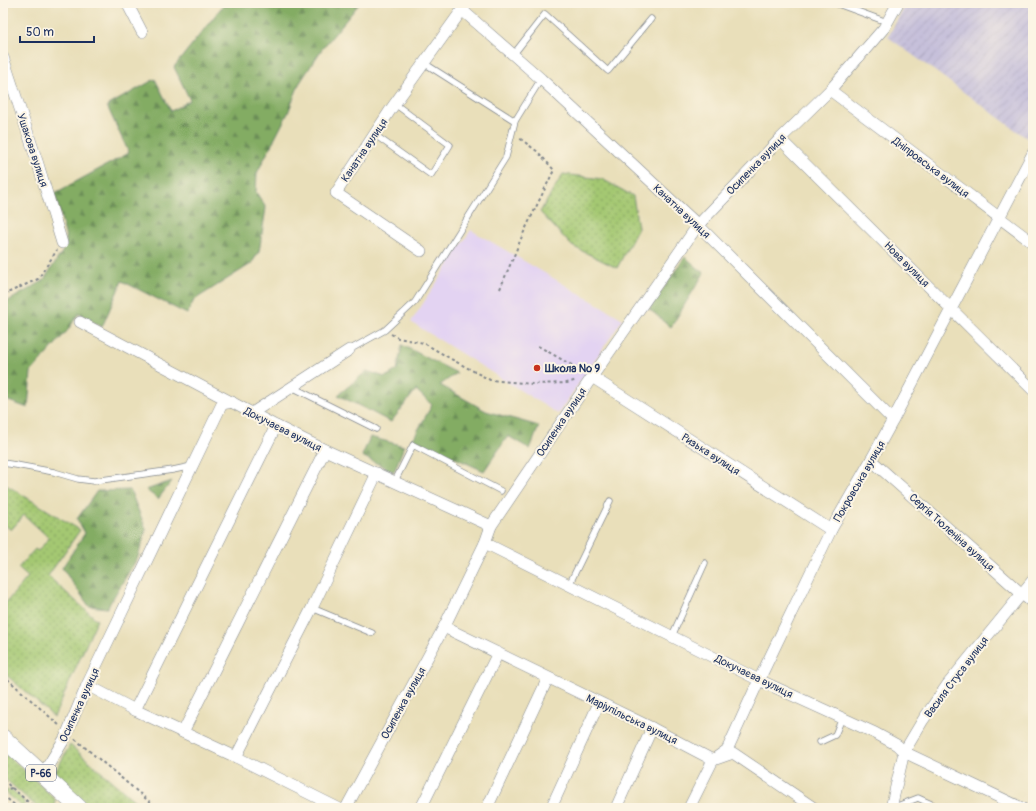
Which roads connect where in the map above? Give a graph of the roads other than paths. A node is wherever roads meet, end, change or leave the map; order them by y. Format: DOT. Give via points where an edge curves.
graph roads {
  1 [pos="127,3"];
  2 [pos="835,3"];
  3 [pos="898,3"];
  4 [pos="465,6"];
  5 [pos="651,19"];
  6 [pos="887,22"];
  7 [pos="142,32"];
  8 [pos="514,55"];
  9 [pos="3,57"];
  10 [pos="424,62"];
  11 [pos="542,80"];
  12 [pos="830,90"];
  13 [pos="395,104"];
  14 [pos="515,121"];
  15 [pos="375,135"];
  16 [pos="780,139"];
  17 [pos="1033,153"];
  18 [pos="999,218"];
  19 [pos="698,225"];
  20 [pos="62,243"];
  21 [pos="1033,243"];
  22 [pos="421,252"];
  23 [pos="951,308"];
  24 [pos="80,322"];
  25 [pos="349,350"];
  26 [pos="592,377"];
  27 [pos="291,387"];
  28 [pos="1033,390"];
  29 [pos="232,402"];
  30 [pos="252,413"];
  31 [pos="893,420"];
  32 [pos="276,426"];
  33 [pos="376,429"];
  34 [pos="325,450"];
  35 [pos="871,460"];
  36 [pos="3,463"];
  37 [pos="192,466"];
  38 [pos="377,473"];
  39 [pos="395,482"];
  40 [pos="501,491"];
  41 [pos="610,501"];
  42 [pos="491,526"];
  43 [pos="831,530"];
  44 [pos="485,543"];
  45 [pos="706,563"];
  46 [pos="1033,580"];
  47 [pos="569,585"];
  48 [pos="1022,594"];
  49 [pos="1033,603"];
  50 [pos="312,608"];
  51 [pos="444,627"];
  52 [pos="372,633"];
  53 [pos="672,636"];
  54 [pos="498,654"];
  55 [pos="548,678"];
  56 [pos="759,680"];
  57 [pos="87,685"];
  58 [pos="599,703"];
  59 [pos="135,710"];
  60 [pos="842,718"];
  61 [pos="652,728"];
  62 [pos="183,732"];
  63 [pos="3,738"];
  64 [pos="820,742"];
  65 [pos="904,752"];
  66 [pos="236,757"];
  67 [pos="713,760"];
  68 [pos="43,774"];
  69 [pos="79,808"];
  70 [pos="338,808"];
  71 [pos="346,808"];
  72 [pos="421,808"];
  73 [pos="487,808"];
  74 [pos="551,808"];
  75 [pos="616,808"];
  76 [pos="689,808"];
  77 [pos="814,808"];
  78 [pos="892,808"];
  79 [pos="940,808"];
  80 [pos="1022,808"];
  1 -- 7 [label="street"];
  2 -- 6 [label="lane"];
  3 -- 6 [label="street, Осипенка вулиця"];
  4 -- 8 [label="street, Канатна вулиця"];
  4 -- 10 [label="street, Канатна вулиця"];
  5 -- 8 [label="lane" via="608,71 545,14"];
  6 -- 12 [label="street, Осипенка вулиця"];
  8 -- 11 [label="street, Канатна вулиця"];
  9 -- 20 [label="street, Ушакова вулиця"];
  10 -- 13 [label="street, Канатна вулиця"];
  10 -- 14 [label="lane"];
  11 -- 14 [label="lane"];
  11 -- 19 [label="street, Канатна вулиця"];
  12 -- 16 [label="street, Осипенка вулиця"];
  12 -- 18 [label="street, Дніпровська вулиця"];
  13 -- 15 [label="street, Канатна вулиця"];
  13 -- 15 [label="lane" via="450,145 431,175"];
  14 -- 25 [label="lane" via="506,157 415,302 385,330"];
  15 -- 22 [label="street, Канатна вулиця" via="336,193"];
  16 -- 19 [label="street, Осипенка вулиця"];
  16 -- 23 [label="street, Нова вулиця"];
  17 -- 18 [label="street, Покровська вулиця"];
  18 -- 21 [label="street, Дніпровська вулиця"];
  18 -- 23 [label="street, Покровська вулиця"];
  19 -- 26 [label="street, Осипенка вулиця"];
  19 -- 31 [label="street, Канатна вулиця"];
  23 -- 28 [label="street, Нова вулиця"];
  23 -- 31 [label="street, Покровська вулиця"];
  24 -- 29 [label="street, Докучаєва вулиця"];
  25 -- 27 [label="street"];
  26 -- 42 [label="street, Осипенка вулиця"];
  26 -- 43 [label="street, Ризька вулиця"];
  27 -- 30 [label="street"];
  27 -- 33 [label="lane"];
  29 -- 30 [label="street, Докучаєва вулиця"];
  29 -- 37 [label="street, Осипенка вулиця" via="222,404"];
  30 -- 32 [label="street, Докучаєва вулиця"];
  31 -- 35 [label="street, Покровська вулиця"];
  32 -- 34 [label="street, Докучаєва вулиця"];
  32 -- 59 [label="street"];
  34 -- 38 [label="street, Докучаєва вулиця"];
  34 -- 62 [label="street"];
  35 -- 43 [label="street, Покровська вулиця"];
  35 -- 48 [label="street, Сергія Тюленіна вулиця"];
  36 -- 37 [label="lane" via="94,481"];
  37 -- 57 [label="street, Осипенка вулиця"];
  38 -- 39 [label="street, Докучаєва вулиця"];
  38 -- 50 [label="street"];
  39 -- 40 [label="lane" via="413,445"];
  39 -- 42 [label="street, Докучаєва вулиця"];
  41 -- 47 [label="lane"];
  42 -- 44 [label="street, Осипенка вулиця"];
  43 -- 56 [label="street, Покровська вулиця"];
  44 -- 47 [label="street, Докучаєва вулиця"];
  44 -- 51 [label="street, Осипенка вулиця"];
  45 -- 53 [label="lane"];
  46 -- 48 [label="street, Василя Стуса вулиця"];
  47 -- 53 [label="street, Докучаєва вулиця"];
  48 -- 49 [label="street, Сергія Тюленіна вулиця"];
  48 -- 65 [label="street, Василя Стуса вулиця" via="948,684"];
  50 -- 52 [label="lane"];
  50 -- 66 [label="street"];
  51 -- 54 [label="street, Маріупільська вулиця"];
  51 -- 71 [label="street, Осипенка вулиця"];
  53 -- 56 [label="street, Докучаєва вулиця"];
  54 -- 55 [label="street, Маріупільська вулиця"];
  54 -- 72 [label="street"];
  55 -- 58 [label="street, Маріупільська вулиця"];
  55 -- 73 [label="street"];
  56 -- 60 [label="street, Докучаєва вулиця"];
  56 -- 67 [label="street, Покровська вулиця" via="727,750"];
  57 -- 59 [label="street"];
  57 -- 68 [label="street, Осипенка вулиця" via="67,732"];
  58 -- 61 [label="street, Маріупільська вулиця"];
  58 -- 74 [label="street"];
  59 -- 62 [label="street"];
  60 -- 64 [label="lane" via="834,735"];
  60 -- 65 [label="street, Докучаєва вулиця" via="897,745"];
  61 -- 67 [label="street, Маріупільська вулиця"];
  61 -- 75 [label="street"];
  62 -- 66 [label="street"];
  63 -- 68 [label="main road, Р-66"];
  65 -- 78 [label="street, Василя Стуса вулиця"];
  65 -- 80 [label="street, Докучаєва вулиця"];
  66 -- 70 [label="street"];
  67 -- 76 [label="street, Покровська вулиця"];
  67 -- 77 [label="street" via="733,753"];
  68 -- 69 [label="main road, Р-66"];
  78 -- 79 [label="lane" via="918,798"];
}
